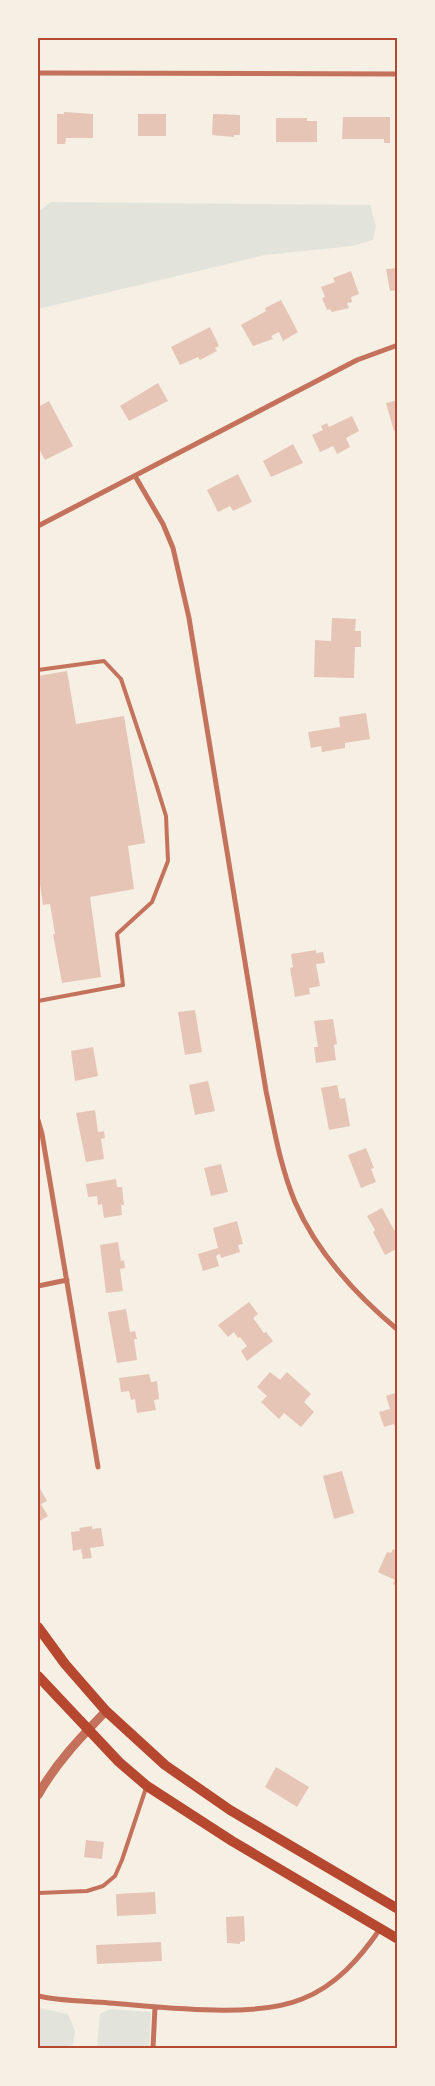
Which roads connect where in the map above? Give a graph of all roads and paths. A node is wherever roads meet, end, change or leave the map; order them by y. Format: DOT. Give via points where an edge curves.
graph roads {
  1 [pos="38,73"];
  2 [pos="398,74"];
  3 [pos="398,345"];
  4 [pos="135,476"];
  5 [pos="38,526"];
  6 [pos="38,670"];
  7 [pos="38,1001"];
  8 [pos="38,1120"];
  9 [pos="67,1280"];
  10 [pos="38,1286"];
  11 [pos="398,1330"];
  12 [pos="98,1467"];
  13 [pos="38,1628"];
  14 [pos="38,1676"];
  15 [pos="106,1711"];
  16 [pos="88,1729"];
  17 [pos="147,1786"];
  18 [pos="38,1795"];
  19 [pos="38,1893"];
  20 [pos="398,1909"];
  21 [pos="380,1929"];
  22 [pos="398,1939"];
  23 [pos="38,1996"];
  24 [pos="155,2007"];
  25 [pos="153,2048"];
  1 -- 2 [label="street"];
  3 -- 4 [label="street" via="357,360"];
  4 -- 5 [label="street"];
  4 -- 11 [label="street" via="163,524 179,568 266,1091 285,1174 296,1203 326,1257 370,1306"];
  6 -- 7 [label="lane" via="104,661 121,679 166,816 168,861 152,902 117,934 123,985"];
  8 -- 9 [label="street"];
  9 -- 10 [label="street"];
  9 -- 12 [label="street"];
  13 -- 15 [label="main road" via="64,1664"];
  14 -- 16 [label="main road"];
  15 -- 16 [label="street"];
  15 -- 20 [label="main road" via="195,1787"];
  16 -- 17 [label="main road"];
  16 -- 18 [label="street" via="50,1774"];
  17 -- 19 [label="lane" via="115,1876 102,1886 87,1891"];
  17 -- 21 [label="main road" via="232,1842"];
  21 -- 22 [label="main road"];
  21 -- 24 [label="street" via="368,1948 344,1973 302,1999 268,2008"];
  23 -- 24 [label="street"];
  24 -- 25 [label="street"];
}
